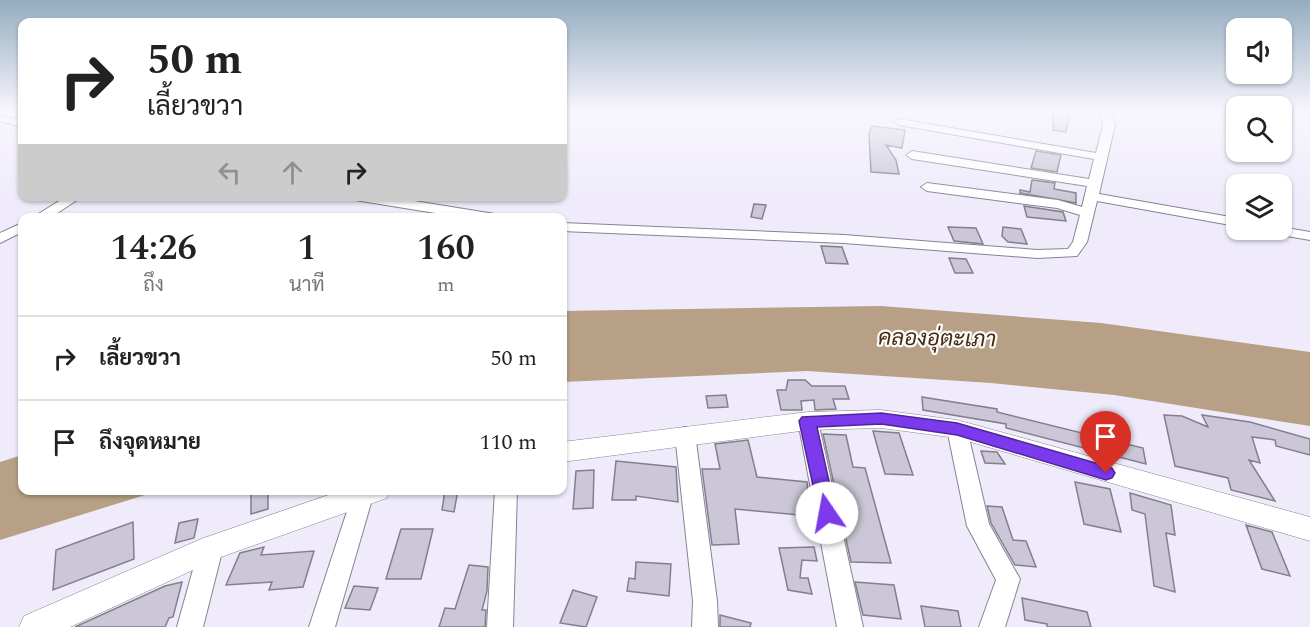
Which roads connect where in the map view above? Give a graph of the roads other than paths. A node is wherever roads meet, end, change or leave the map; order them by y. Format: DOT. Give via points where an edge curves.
graph roads {
  1 [pos="1007,140"];
  2 [pos="1105,140"];
  3 [pos="912,155"];
  4 [pos="1101,156"];
  5 [pos="927,187"];
  6 [pos="1092,190"];
  7 [pos="68,201"];
  8 [pos="387,201"];
  9 [pos="1085,212"];
  10 [pos="48,213"];
  11 [pos="463,213"];
  12 [pos="1226,220"];
  13 [pos="567,228"];
  14 [pos="18,229"];
  15 [pos="1292,233"];
  16 [pos="1310,236"];
  17 [pos="0,239"];
  18 [pos="808,421"];
  19 [pos="957,429"];
  20 [pos="685,434"];
  21 [pos="567,451"];
  22 [pos="364,495"];
  23 [pos="369,495"];
  24 [pos="506,495"];
  25 [pos="1310,529"];
  26 [pos="211,548"];
  27 [pos="35,627"];
  28 [pos="190,627"];
  29 [pos="321,627"];
  30 [pos="500,627"];
  31 [pos="705,627"];
  32 [pos="850,627"];
  33 [pos="992,627"];
  1 -- 4 [label="street"];
  2 -- 4 [label="street"];
  3 -- 6 [label="street"];
  4 -- 6 [label="street"];
  5 -- 9 [label="street" via="1058,204"];
  6 -- 9 [label="street"];
  6 -- 12 [label="street"];
  7 -- 10 [label="street"];
  8 -- 11 [label="street"];
  9 -- 13 [label="street" via="1080,242 1072,253"];
  14 -- 17 [label="street"];
  15 -- 16 [label="street"];
  18 -- 19 [label="street" via="881,418"];
  18 -- 20 [label="street"];
  18 -- 32 [label="street"];
  19 -- 25 [label="street"];
  19 -- 33 [label="street" via="978,526 1008,579"];
  20 -- 21 [label="street"];
  20 -- 31 [label="street"];
  22 -- 26 [label="street"];
  23 -- 29 [label="street"];
  24 -- 30 [label="street"];
  26 -- 27 [label="street"];
  26 -- 28 [label="street"];
}
